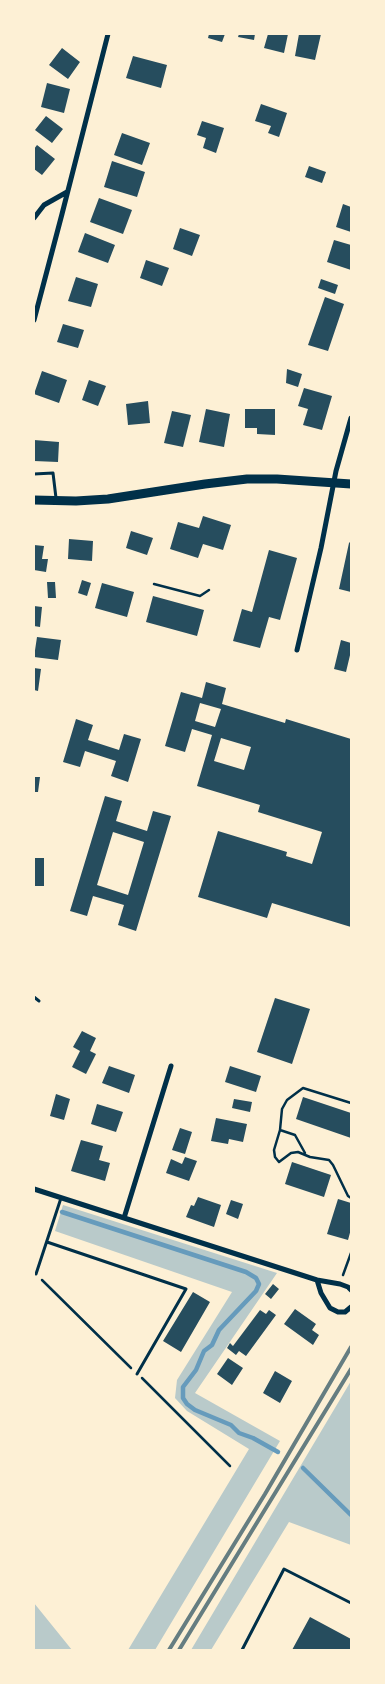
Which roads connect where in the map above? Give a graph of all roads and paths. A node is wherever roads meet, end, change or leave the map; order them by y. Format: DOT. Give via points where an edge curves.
graph roads {
  1 [pos="108,34"];
  2 [pos="67,192"];
  3 [pos="34,218"];
  4 [pos="34,320"];
  5 [pos="351,418"];
  6 [pos="34,474"];
  7 [pos="334,482"];
  8 [pos="351,484"];
  9 [pos="34,500"];
  10 [pos="56,501"];
  11 [pos="154,584"];
  12 [pos="209,590"];
  13 [pos="297,650"];
  14 [pos="34,997"];
  15 [pos="39,1000"];
  16 [pos="171,1066"];
  17 [pos="351,1103"];
  18 [pos="280,1130"];
  19 [pos="305,1153"];
  20 [pos="34,1189"];
  21 [pos="62,1198"];
  22 [pos="351,1198"];
  23 [pos="124,1218"];
  24 [pos="46,1242"];
  25 [pos="351,1253"];
  26 [pos="36,1274"];
  27 [pos="316,1280"];
  28 [pos="340,1284"];
  29 [pos="351,1290"];
  30 [pos="351,1307"];
  31 [pos="137,1374"];
  32 [pos="351,1603"];
  33 [pos="242,1650"];
  1 -- 2 [label="street"];
  2 -- 3 [label="street" via="44,205"];
  2 -- 4 [label="street"];
  5 -- 7 [label="street"];
  6 -- 10 [label="lane" via="53,473"];
  7 -- 8 [label="street"];
  7 -- 10 [label="street" via="247,479 113,498"];
  7 -- 13 [label="street"];
  9 -- 10 [label="street"];
  11 -- 12 [label="path" via="200,596"];
  14 -- 15 [label="lane"];
  16 -- 23 [label="street"];
  17 -- 18 [label="path" via="303,1088 286,1100"];
  18 -- 19 [label="path" via="295,1135"];
  18 -- 19 [label="path" via="274,1150 279,1162 291,1153"];
  19 -- 22 [label="path" via="329,1160"];
  20 -- 21 [label="street"];
  21 -- 23 [label="street"];
  21 -- 24 [label="lane"];
  23 -- 27 [label="street"];
  24 -- 26 [label="lane"];
  24 -- 31 [label="lane" via="186,1289"];
  25 -- 28 [label="path"];
  27 -- 28 [label="street"];
  27 -- 30 [label="street" via="330,1308 345,1312"];
  28 -- 29 [label="street"];
  32 -- 33 [label="lane" via="284,1569"];
}
